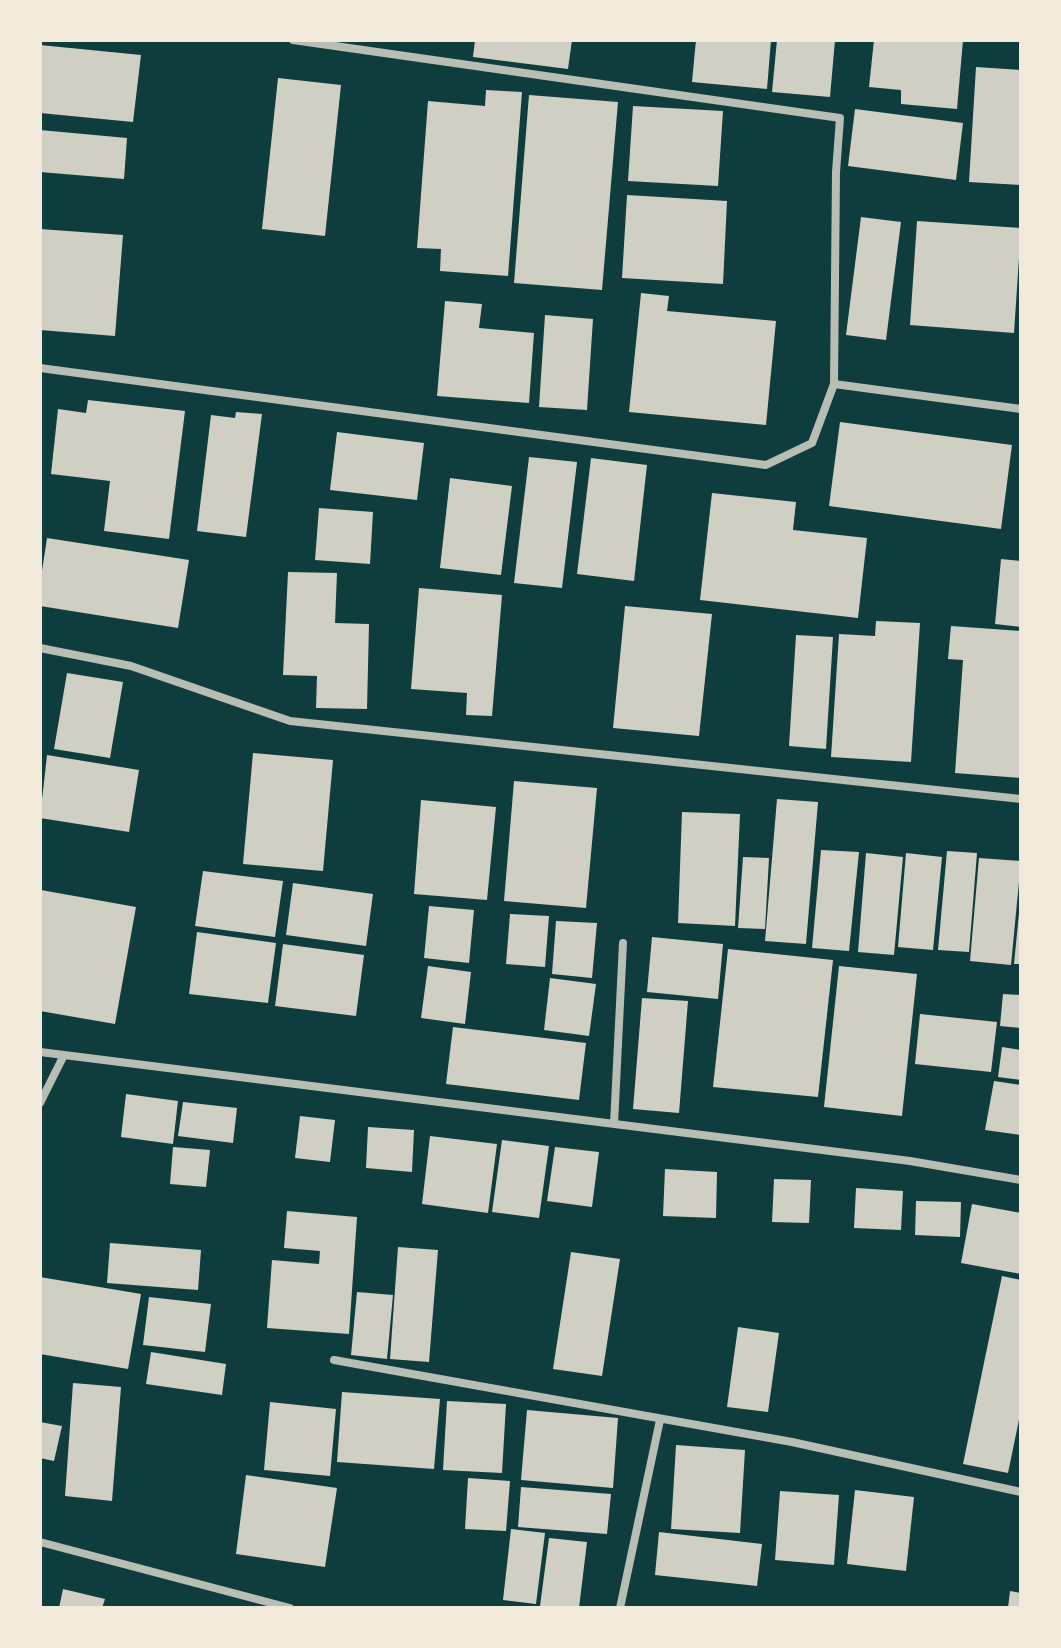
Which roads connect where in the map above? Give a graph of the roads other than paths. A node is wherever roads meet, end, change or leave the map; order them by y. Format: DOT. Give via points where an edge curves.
graph roads {
  1 [pos="293,40"];
  2 [pos="40,368"];
  3 [pos="834,384"];
  4 [pos="1021,409"];
  5 [pos="40,648"];
  6 [pos="1021,799"];
  7 [pos="623,943"];
  8 [pos="40,1052"];
  9 [pos="64,1055"];
  10 [pos="40,1103"];
  11 [pos="614,1124"];
  12 [pos="1021,1180"];
  13 [pos="334,1360"];
  14 [pos="660,1420"];
  15 [pos="1021,1492"];
  16 [pos="40,1542"];
  17 [pos="241,1596"];
  18 [pos="239,1608"];
  19 [pos="290,1608"];
  20 [pos="620,1608"];
  1 -- 3 [label="street" via="840,118"];
  2 -- 3 [label="street" via="766,465 812,443"];
  3 -- 4 [label="street"];
  5 -- 6 [label="street" via="131,666 290,721"];
  7 -- 11 [label="street"];
  8 -- 9 [label="street"];
  9 -- 10 [label="street"];
  9 -- 11 [label="street"];
  11 -- 12 [label="street"];
  13 -- 14 [label="street"];
  14 -- 15 [label="street" via="792,1442"];
  14 -- 20 [label="street"];
  16 -- 17 [label="street"];
  17 -- 18 [label="street"];
  17 -- 19 [label="street"];
}
